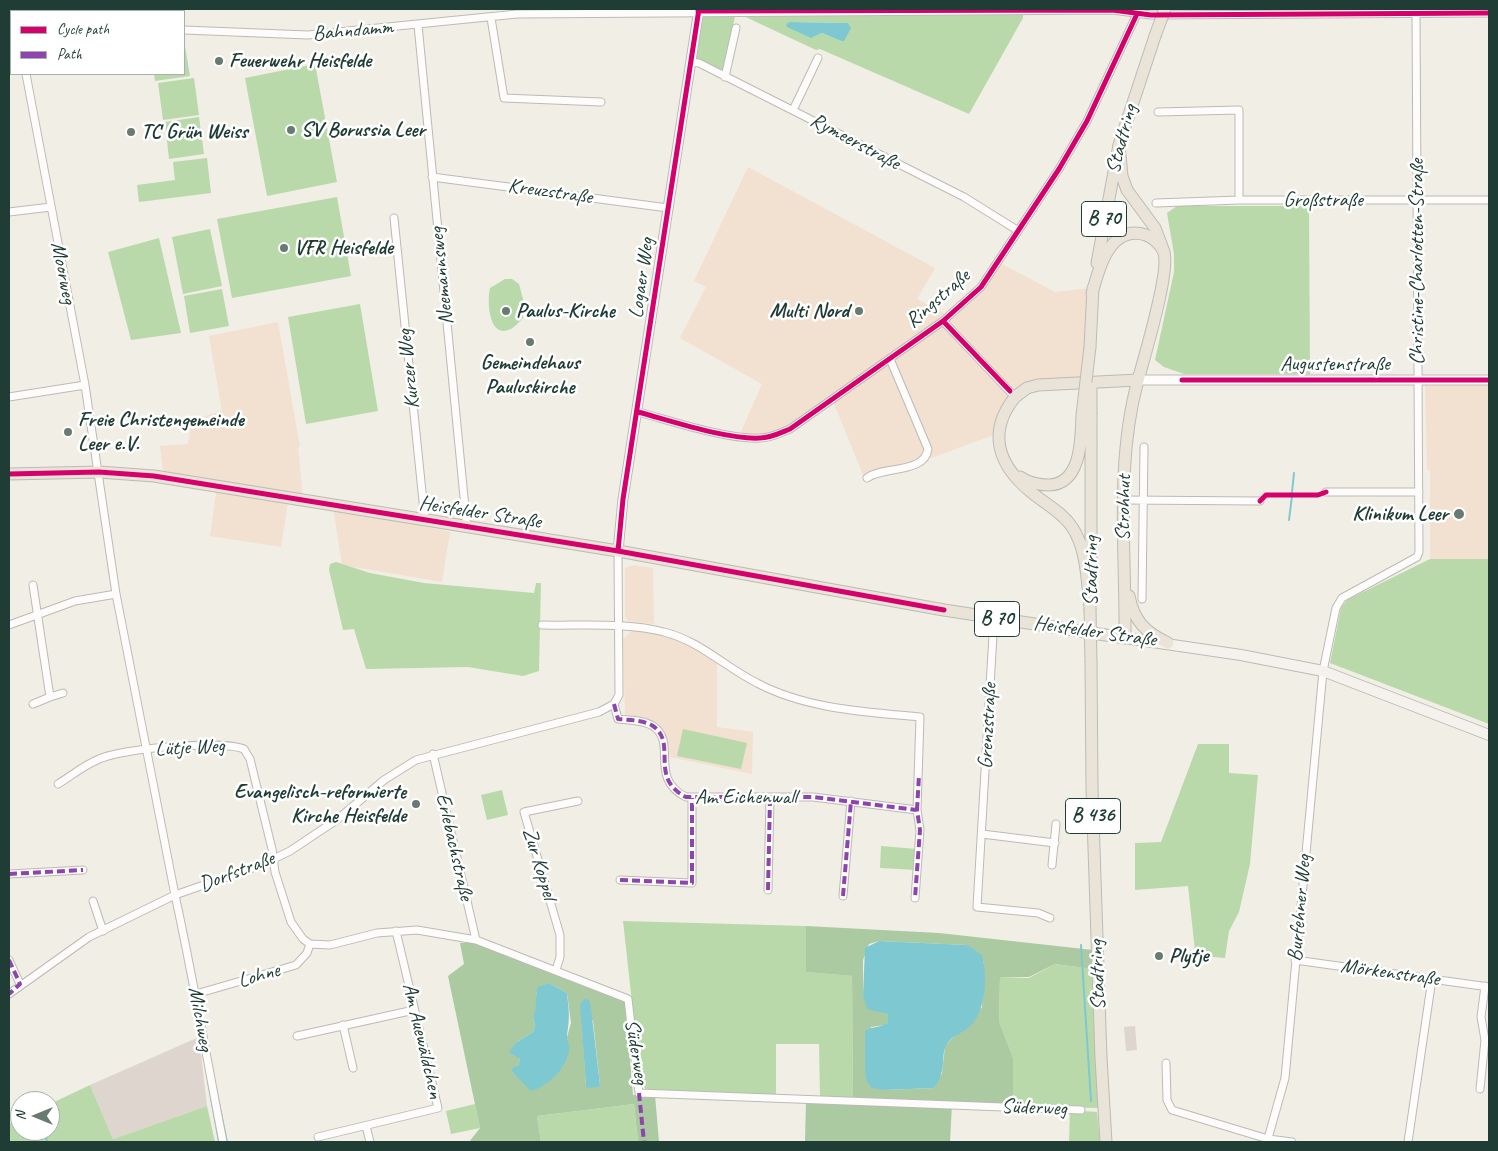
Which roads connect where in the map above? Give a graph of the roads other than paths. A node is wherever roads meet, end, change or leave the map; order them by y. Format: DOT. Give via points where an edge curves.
graph roads {
  1 [pos="1165,9"];
  2 [pos="699,10"];
  3 [pos="1489,13"];
  4 [pos="1137,14"];
  5 [pos="1416,14"];
  6 [pos="492,18"];
  7 [pos="418,25"];
  8 [pos="736,28"];
  9 [pos="185,30"];
  10 [pos="818,58"];
  11 [pos="690,62"];
  12 [pos="26,75"];
  13 [pos="725,76"];
  14 [pos="601,102"];
  15 [pos="793,110"];
  16 [pos="1158,112"];
  17 [pos="1119,144"];
  18 [pos="432,176"];
  19 [pos="1239,200"];
  20 [pos="1417,200"];
  21 [pos="1489,200"];
  22 [pos="1156,203"];
  23 [pos="51,207"];
  24 [pos="668,208"];
  25 [pos="9,212"];
  26 [pos="394,218"];
  27 [pos="1017,230"];
  28 [pos="1164,253"];
  29 [pos="1092,294"];
  30 [pos="943,321"];
  31 [pos="890,358"];
  32 [pos="1138,380"];
  33 [pos="1418,380"];
  34 [pos="1489,380"];
  35 [pos="86,385"];
  36 [pos="9,397"];
  37 [pos="1015,397"];
  38 [pos="638,412"];
  39 [pos="1087,415"];
  40 [pos="1144,447"];
  41 [pos="1007,466"];
  42 [pos="99,472"];
  43 [pos="9,474"];
  44 [pos="868,478"];
  45 [pos="1326,492"];
  46 [pos="1419,492"];
  47 [pos="1142,499"];
  48 [pos="1124,500"];
  49 [pos="1260,501"];
  50 [pos="425,521"];
  51 [pos="467,528"];
  52 [pos="618,551"];
  53 [pos="1123,567"];
  54 [pos="33,585"];
  55 [pos="116,594"];
  56 [pos="1142,599"];
  57 [pos="1090,608"];
  58 [pos="37,613"];
  59 [pos="994,618"];
  60 [pos="9,625"];
  61 [pos="542,625"];
  62 [pos="618,627"];
  63 [pos="1125,638"];
  64 [pos="1168,643"];
  65 [pos="1322,671"];
  66 [pos="63,693"];
  67 [pos="50,696"];
  68 [pos="32,704"];
  69 [pos="614,704"];
  70 [pos="1489,735"];
  71 [pos="145,750"];
  72 [pos="433,754"];
  73 [pos="58,784"];
  74 [pos="692,798"];
  75 [pos="770,798"];
  76 [pos="851,800"];
  77 [pos="578,801"];
  78 [pos="916,810"];
  79 [pos="1056,824"];
  80 [pos="982,834"];
  81 [pos="1055,843"];
  82 [pos="272,860"];
  83 [pos="1052,864"];
  84 [pos="83,870"];
  85 [pos="9,874"];
  86 [pos="620,880"];
  87 [pos="768,890"];
  88 [pos="175,895"];
  89 [pos="843,896"];
  90 [pos="915,898"];
  91 [pos="93,901"];
  92 [pos="1050,918"];
  93 [pos="103,931"];
  94 [pos="396,931"];
  95 [pos="476,940"];
  96 [pos="310,944"];
  97 [pos="9,960"];
  98 [pos="1295,960"];
  99 [pos="556,970"];
  100 [pos="1432,979"];
  101 [pos="20,984"];
  102 [pos="1487,986"];
  103 [pos="9,994"];
  104 [pos="196,994"];
  105 [pos="414,1010"];
  106 [pos="342,1025"];
  107 [pos="296,1036"];
  108 [pos="1166,1063"];
  109 [pos="354,1068"];
  110 [pos="1486,1074"];
  111 [pos="1480,1089"];
  112 [pos="1081,1110"];
  113 [pos="366,1126"];
  114 [pos="318,1137"];
  115 [pos="1268,1140"];
  116 [pos="223,1142"];
  117 [pos="370,1142"];
  118 [pos="1106,1142"];
  119 [pos="1292,1142"];
  120 [pos="1408,1142"];
  1 -- 17 [label="main road, Stadtring / B 70, bridge"];
  2 -- 4 [label="street, Bahndamm" via="1112,10"];
  2 -- 6 [label="street, Bahndamm" via="517,14"];
  2 -- 11 [label="street, Logaer Weg"];
  3 -- 5 [label="street, Bahndamm"];
  4 -- 5 [label="street, Bahndamm"];
  4 -- 27 [label="street, Ringstraße" via="1087,121"];
  5 -- 20 [label="street, Christine-Charlotten-Straße"];
  6 -- 7 [label="street, Bahndamm"];
  6 -- 14 [label="street" via="504,98"];
  7 -- 9 [label="street, Bahndamm" via="308,35"];
  7 -- 18 [label="street, Neemannsweg"];
  8 -- 13 [label="street"];
  10 -- 15 [label="street"];
  11 -- 13 [label="street, Rymeerstraße"];
  11 -- 24 [label="street, Logaer Weg"];
  12 -- 23 [label="street, Moorweg"];
  13 -- 15 [label="street, Rymeerstraße"];
  15 -- 27 [label="street, Rymeerstraße" via="964,197"];
  16 -- 19 [label="street" via="1238,110"];
  17 -- 28 [label="main road, B 70" via="1122,176 1127,190 1155,228"];
  17 -- 29 [label="main road, Stadtring / B 70"];
  18 -- 24 [label="street, Kreuzstraße"];
  18 -- 51 [label="street, Neemannsweg"];
  19 -- 20 [label="street, Großstraße"];
  19 -- 22 [label="street, Großstraße"];
  20 -- 21 [label="street, Großstraße"];
  20 -- 33 [label="street, Christine-Charlotten-Straße"];
  23 -- 25 [label="street"];
  23 -- 35 [label="street, Moorweg"];
  24 -- 38 [label="street, Logaer Weg"];
  26 -- 50 [label="street, Kurzer Weg"];
  27 -- 30 [label="street, Ringstraße" via="981,286"];
  28 -- 29 [label="main road" via="1152,238 1134,233 1126,235 1106,252"];
  28 -- 32 [label="main road, B 70" via="1161,285"];
  29 -- 39 [label="main road, Stadtring / B 70, bridge"];
  30 -- 31 [label="street, Ringstraße"];
  30 -- 37 [label="street"];
  31 -- 38 [label="street, Ringstraße" via="790,429 775,436 740,437"];
  31 -- 44 [label="street" via="928,449 927,455 924,460 898,470 874,472"];
  32 -- 33 [label="street, Augustenstraße"];
  32 -- 37 [label="main road, Augustenstraße" via="1038,385"];
  32 -- 48 [label="main road, Strohhut / B 70" via="1126,434"];
  33 -- 34 [label="street, Augustenstraße"];
  33 -- 46 [label="street, Christine-Charlotten-Straße"];
  35 -- 36 [label="street"];
  35 -- 42 [label="street, Moorweg"];
  37 -- 41 [label="main road" via="1006,408 1000,428 1000,452"];
  38 -- 52 [label="street, Logaer Weg"];
  39 -- 41 [label="main road, B 70" via="1075,466 1066,479 1053,485 1036,484 1026,481"];
  39 -- 57 [label="main road, Stadtring / B 436"];
  40 -- 47 [label="street, Strohhut"];
  41 -- 57 [label="main road" via="1018,481 1072,526 1085,562"];
  42 -- 43 [label="main road, Heisfelder Straße / B 70"];
  42 -- 50 [label="main road, Heisfelder Straße / B 70" via="163,478"];
  42 -- 55 [label="street, Dorfstraße"];
  45 -- 46 [label="street"];
  46 -- 65 [label="street, Christine-Charlotten-Straße" via="1418,557 1342,598 1336,608"];
  47 -- 48 [label="street"];
  47 -- 49 [label="street"];
  47 -- 56 [label="street, Strohhut"];
  48 -- 53 [label="main road, Strohhut / B 70"];
  50 -- 51 [label="main road, Heisfelder Straße / B 70"];
  51 -- 52 [label="main road, Heisfelder Straße / B 70"];
  52 -- 59 [label="main road, Heisfelder Straße / B 70"];
  52 -- 62 [label="street"];
  53 -- 63 [label="main road, Strohhut / B 70"];
  53 -- 64 [label="main road" via="1135,618 1147,631"];
  54 -- 58 [label="street"];
  55 -- 58 [label="street" via="74,601"];
  55 -- 71 [label="street, Dorfstraße"];
  57 -- 118 [label="main road, Stadtring / B 436, bridge" via="1092,788"];
  58 -- 60 [label="street"];
  58 -- 67 [label="street"];
  59 -- 63 [label="main road, Heisfelder Straße / B 70"];
  59 -- 80 [label="street, Grenzstraße"];
  61 -- 62 [label="street"];
  62 -- 69 [label="street" via="619,694"];
  62 -- 78 [label="street" via="643,628 678,636 714,655 740,674 785,696 920,718"];
  63 -- 64 [label="main road, Heisfelder Straße"];
  64 -- 65 [label="main road, Heisfelder Straße"];
  65 -- 70 [label="main road, Heisfelder Straße"];
  65 -- 98 [label="street, Burfehner Weg"];
  66 -- 67 [label="street"];
  67 -- 68 [label="street"];
  69 -- 72 [label="street, Dorfstraße" via="599,712"];
  69 -- 74 [label="street, Am Eichenwall" via="618,719 648,723 661,734 668,781 679,793"];
  71 -- 73 [label="street, Lütje Weg" via="114,753 97,759"];
  71 -- 82 [label="street, Lütje Weg" via="220,745 244,749 250,759"];
  71 -- 88 [label="street, Dorfstraße"];
  72 -- 82 [label="street, Dorfstraße" via="404,766 312,837"];
  72 -- 95 [label="street, Erlebachstraße"];
  74 -- 75 [label="street, Am Eichenwall"];
  74 -- 86 [label="street" via="692,884"];
  75 -- 76 [label="street, Am Eichenwall"];
  75 -- 87 [label="street"];
  76 -- 78 [label="street, Am Eichenwall"];
  76 -- 89 [label="street"];
  77 -- 99 [label="street, Zur Koppel" via="524,812 560,936"];
  78 -- 90 [label="street" via="920,830"];
  79 -- 81 [label="street"];
  80 -- 81 [label="street"];
  80 -- 92 [label="street, Grenzstraße" via="977,907 1038,913"];
  81 -- 83 [label="street"];
  82 -- 88 [label="street, Dorfstraße"];
  82 -- 96 [label="street" via="291,922 296,932"];
  84 -- 85 [label="street"];
  88 -- 93 [label="street"];
  88 -- 104 [label="street, Milchweg"];
  91 -- 93 [label="street"];
  93 -- 101 [label="street"];
  94 -- 95 [label="street, Süderweg" via="417,930"];
  94 -- 96 [label="street, Süderweg" via="330,945"];
  94 -- 105 [label="street, Am Auewäldchen"];
  95 -- 99 [label="street, Süderweg"];
  96 -- 104 [label="street, Lohne" via="296,965"];
  97 -- 101 [label="street"];
  98 -- 100 [label="street, Mörkenstraße"];
  98 -- 115 [label="street, Burfehner Weg" via="1285,1078"];
  99 -- 112 [label="street, Süderweg" via="628,999 639,1093"];
  100 -- 102 [label="street, Mörkenstraße"];
  100 -- 120 [label="street"];
  101 -- 103 [label="street"];
  102 -- 110 [label="street, Mörkenstraße" via="1481,1017"];
  104 -- 116 [label="street, Milchweg"];
  105 -- 106 [label="street"];
  105 -- 113 [label="street, Am Auewäldchen" via="438,1108"];
  106 -- 107 [label="street"];
  106 -- 109 [label="street"];
  108 -- 115 [label="street" via="1170,1108"];
  110 -- 111 [label="street, Mörkenstraße"];
  113 -- 114 [label="street, Am Auewäldchen"];
  113 -- 117 [label="street"];
  115 -- 119 [label="street"];
}
